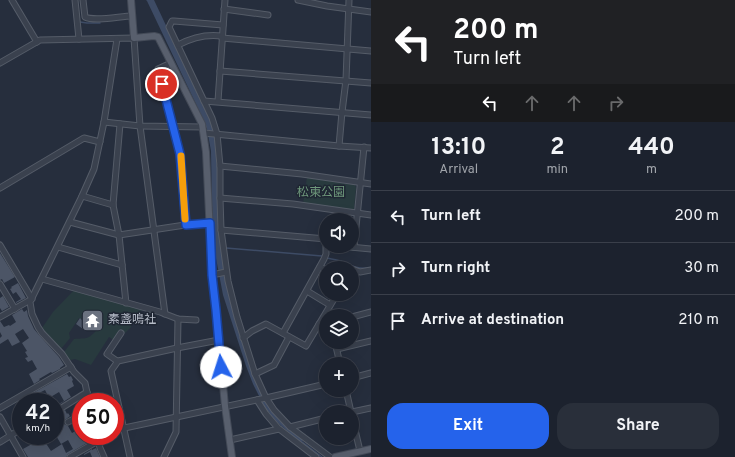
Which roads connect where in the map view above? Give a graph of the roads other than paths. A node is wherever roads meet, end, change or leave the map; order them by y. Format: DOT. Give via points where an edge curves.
graph roads {
  1 [pos="12,0"];
  2 [pos="75,0"];
  3 [pos="83,0"];
  4 [pos="131,0"];
  5 [pos="225,0"];
  6 [pos="298,0"];
  7 [pos="349,0"];
  8 [pos="314,2"];
  9 [pos="224,9"];
  10 [pos="349,10"];
  11 [pos="371,12"];
  12 [pos="132,16"];
  13 [pos="268,16"];
  14 [pos="223,25"];
  15 [pos="222,37"];
  16 [pos="134,38"];
  17 [pos="79,39"];
  18 [pos="117,39"];
  19 [pos="37,42"];
  20 [pos="178,45"];
  21 [pos="347,49"];
  22 [pos="371,51"];
  23 [pos="171,62"];
  24 [pos="0,63"];
  25 [pos="220,71"];
  26 [pos="346,80"];
  27 [pos="371,83"];
  28 [pos="204,101"];
  29 [pos="218,101"];
  30 [pos="342,112"];
  31 [pos="371,115"];
  32 [pos="104,122"];
  33 [pos="120,124"];
  34 [pos="140,126"];
  35 [pos="173,126"];
  36 [pos="204,131"];
  37 [pos="216,134"];
  38 [pos="100,142"];
  39 [pos="339,146"];
  40 [pos="364,147"];
  41 [pos="371,148"];
  42 [pos="220,166"];
  43 [pos="360,183"];
  44 [pos="371,184"];
  45 [pos="0,188"];
  46 [pos="82,196"];
  47 [pos="220,198"];
  48 [pos="113,205"];
  49 [pos="358,213"];
  50 [pos="359,213"];
  51 [pos="371,216"];
  52 [pos="70,222"];
  53 [pos="210,223"];
  54 [pos="186,225"];
  55 [pos="153,230"];
  56 [pos="221,230"];
  57 [pos="119,235"];
  58 [pos="319,238"];
  59 [pos="0,245"];
  60 [pos="58,247"];
  61 [pos="359,248"];
  62 [pos="371,249"];
  63 [pos="122,265"];
  64 [pos="319,269"];
  65 [pos="371,270"];
  66 [pos="226,272"];
  67 [pos="359,272"];
  68 [pos="215,275"];
  69 [pos="42,279"];
  70 [pos="0,284"];
  71 [pos="306,291"];
  72 [pos="32,299"];
  73 [pos="333,301"];
  74 [pos="126,303"];
  75 [pos="330,305"];
  76 [pos="15,309"];
  77 [pos="328,309"];
  78 [pos="371,312"];
  79 [pos="165,314"];
  80 [pos="359,315"];
  81 [pos="0,317"];
  82 [pos="178,319"];
  83 [pos="196,320"];
  84 [pos="319,324"];
  85 [pos="121,333"];
  86 [pos="283,333"];
  87 [pos="289,337"];
  88 [pos="243,338"];
  89 [pos="219,340"];
  90 [pos="371,341"];
  91 [pos="359,343"];
  92 [pos="177,348"];
  93 [pos="118,361"];
  94 [pos="71,367"];
  95 [pos="371,373"];
  96 [pos="255,374"];
  97 [pos="359,376"];
  98 [pos="319,386"];
  99 [pos="87,392"];
  100 [pos="116,393"];
  101 [pos="266,398"];
  102 [pos="257,400"];
  103 [pos="64,406"];
  104 [pos="225,406"];
  105 [pos="0,408"];
  106 [pos="371,408"];
  107 [pos="359,410"];
  108 [pos="0,417"];
  109 [pos="177,417"];
  110 [pos="72,420"];
  111 [pos="319,420"];
  112 [pos="68,422"];
  113 [pos="290,427"];
  114 [pos="124,428"];
  115 [pos="279,429"];
  116 [pos="11,436"];
  117 [pos="230,440"];
  118 [pos="0,442"];
  119 [pos="88,445"];
  120 [pos="99,445"];
  121 [pos="359,445"];
  122 [pos="371,449"];
  123 [pos="360,451"];
  124 [pos="23,457"];
  125 [pos="70,457"];
  126 [pos="104,457"];
  127 [pos="130,457"];
  128 [pos="164,457"];
  129 [pos="232,457"];
  130 [pos="316,457"];
  131 [pos="330,457"];
  132 [pos="335,457"];
  1 -- 19 [label="street"];
  2 -- 17 [label="street"];
  3 -- 12 [label="street" via="85,17 90,19"];
  4 -- 12 [label="main road"];
  5 -- 9 [label="street"];
  6 -- 8 [label="street"];
  7 -- 10 [label="street"];
  8 -- 10 [label="street"];
  9 -- 13 [label="street"];
  9 -- 14 [label="street"];
  10 -- 11 [label="street"];
  10 -- 21 [label="street"];
  12 -- 16 [label="main road"];
  14 -- 15 [label="street"];
  14 -- 20 [label="street" via="172,21 169,27"];
  15 -- 20 [label="street" via="204,36"];
  15 -- 21 [label="street"];
  15 -- 25 [label="street"];
  16 -- 18 [label="street"];
  16 -- 23 [label="main road" via="158,37"];
  16 -- 34 [label="street"];
  17 -- 18 [label="street"];
  17 -- 19 [label="street"];
  18 -- 32 [label="street"];
  19 -- 24 [label="street"];
  20 -- 28 [label="street"];
  21 -- 22 [label="street"];
  21 -- 26 [label="street"];
  23 -- 35 [label="street" via="158,69"];
  23 -- 36 [label="main road"];
  25 -- 26 [label="street"];
  25 -- 29 [label="street"];
  26 -- 27 [label="street"];
  26 -- 30 [label="street"];
  28 -- 29 [label="street"];
  28 -- 37 [label="street"];
  29 -- 30 [label="street"];
  30 -- 31 [label="street"];
  30 -- 39 [label="street"];
  32 -- 33 [label="street"];
  32 -- 38 [label="street"];
  33 -- 34 [label="street"];
  33 -- 48 [label="street"];
  34 -- 35 [label="street"];
  34 -- 55 [label="street"];
  35 -- 36 [label="street"];
  35 -- 54 [label="street" via="180,154"];
  36 -- 37 [label="street"];
  36 -- 53 [label="main road"];
  37 -- 39 [label="street"];
  37 -- 42 [label="street"];
  38 -- 45 [label="street" via="84,138"];
  38 -- 46 [label="street" via="94,169"];
  39 -- 40 [label="street"];
  40 -- 41 [label="street"];
  40 -- 43 [label="street"];
  42 -- 43 [label="street"];
  42 -- 47 [label="street"];
  43 -- 44 [label="street"];
  43 -- 49 [label="street"];
  46 -- 48 [label="street"];
  46 -- 52 [label="street"];
  47 -- 49 [label="street"];
  47 -- 56 [label="street"];
  48 -- 57 [label="street"];
  50 -- 51 [label="street"];
  52 -- 57 [label="street"];
  52 -- 60 [label="street"];
  53 -- 54 [label="street"];
  53 -- 68 [label="main road"];
  54 -- 55 [label="street"];
  55 -- 57 [label="street"];
  55 -- 79 [label="street"];
  56 -- 58 [label="street"];
  56 -- 66 [label="street"];
  57 -- 63 [label="street"];
  59 -- 72 [label="street"];
  60 -- 63 [label="street"];
  60 -- 69 [label="street"];
  61 -- 62 [label="street"];
  63 -- 74 [label="street"];
  64 -- 71 [label="street"];
  65 -- 67 [label="street"];
  66 -- 68 [label="street"];
  66 -- 88 [label="street"];
  68 -- 89 [label="main road"];
  69 -- 72 [label="street"];
  69 -- 74 [label="street"];
  70 -- 76 [label="street"];
  71 -- 75 [label="street"];
  71 -- 86 [label="street"];
  72 -- 76 [label="street"];
  72 -- 94 [label="street" via="32,314 38,327"];
  73 -- 75 [label="street"];
  74 -- 79 [label="street"];
  75 -- 77 [label="street"];
  76 -- 81 [label="street"];
  78 -- 80 [label="street"];
  79 -- 82 [label="street"];
  82 -- 83 [label="street"];
  82 -- 92 [label="street"];
  84 -- 87 [label="street" via="306,346"];
  85 -- 93 [label="street" via="107,354"];
  86 -- 87 [label="street"];
  86 -- 88 [label="street" via="266,324"];
  87 -- 96 [label="street" via="274,365"];
  88 -- 96 [label="street"];
  89 -- 92 [label="street"];
  89 -- 104 [label="main road"];
  90 -- 91 [label="street"];
  92 -- 93 [label="street"];
  92 -- 109 [label="street"];
  93 -- 100 [label="street" via="111,371"];
  94 -- 99 [label="street" via="85,383"];
  94 -- 105 [label="street"];
  95 -- 97 [label="street"];
  96 -- 101 [label="street"];
  98 -- 101 [label="street"];
  99 -- 103 [label="street"];
  101 -- 102 [label="street"];
  101 -- 113 [label="street"];
  102 -- 104 [label="street"];
  102 -- 115 [label="street"];
  104 -- 109 [label="street"];
  104 -- 117 [label="main road"];
  106 -- 107 [label="street"];
  108 -- 116 [label="street"];
  109 -- 114 [label="street"];
  109 -- 128 [label="street" via="176,432"];
  110 -- 112 [label="street"];
  111 -- 113 [label="street"];
  113 -- 131 [label="street"];
  114 -- 127 [label="street"];
  115 -- 117 [label="street"];
  115 -- 130 [label="street"];
  116 -- 118 [label="street"];
  116 -- 124 [label="street"];
  117 -- 129 [label="main road"];
  119 -- 125 [label="street"];
  120 -- 126 [label="street"];
  121 -- 123 [label="street"];
  122 -- 123 [label="main road"];
  123 -- 132 [label="main road"];
}
